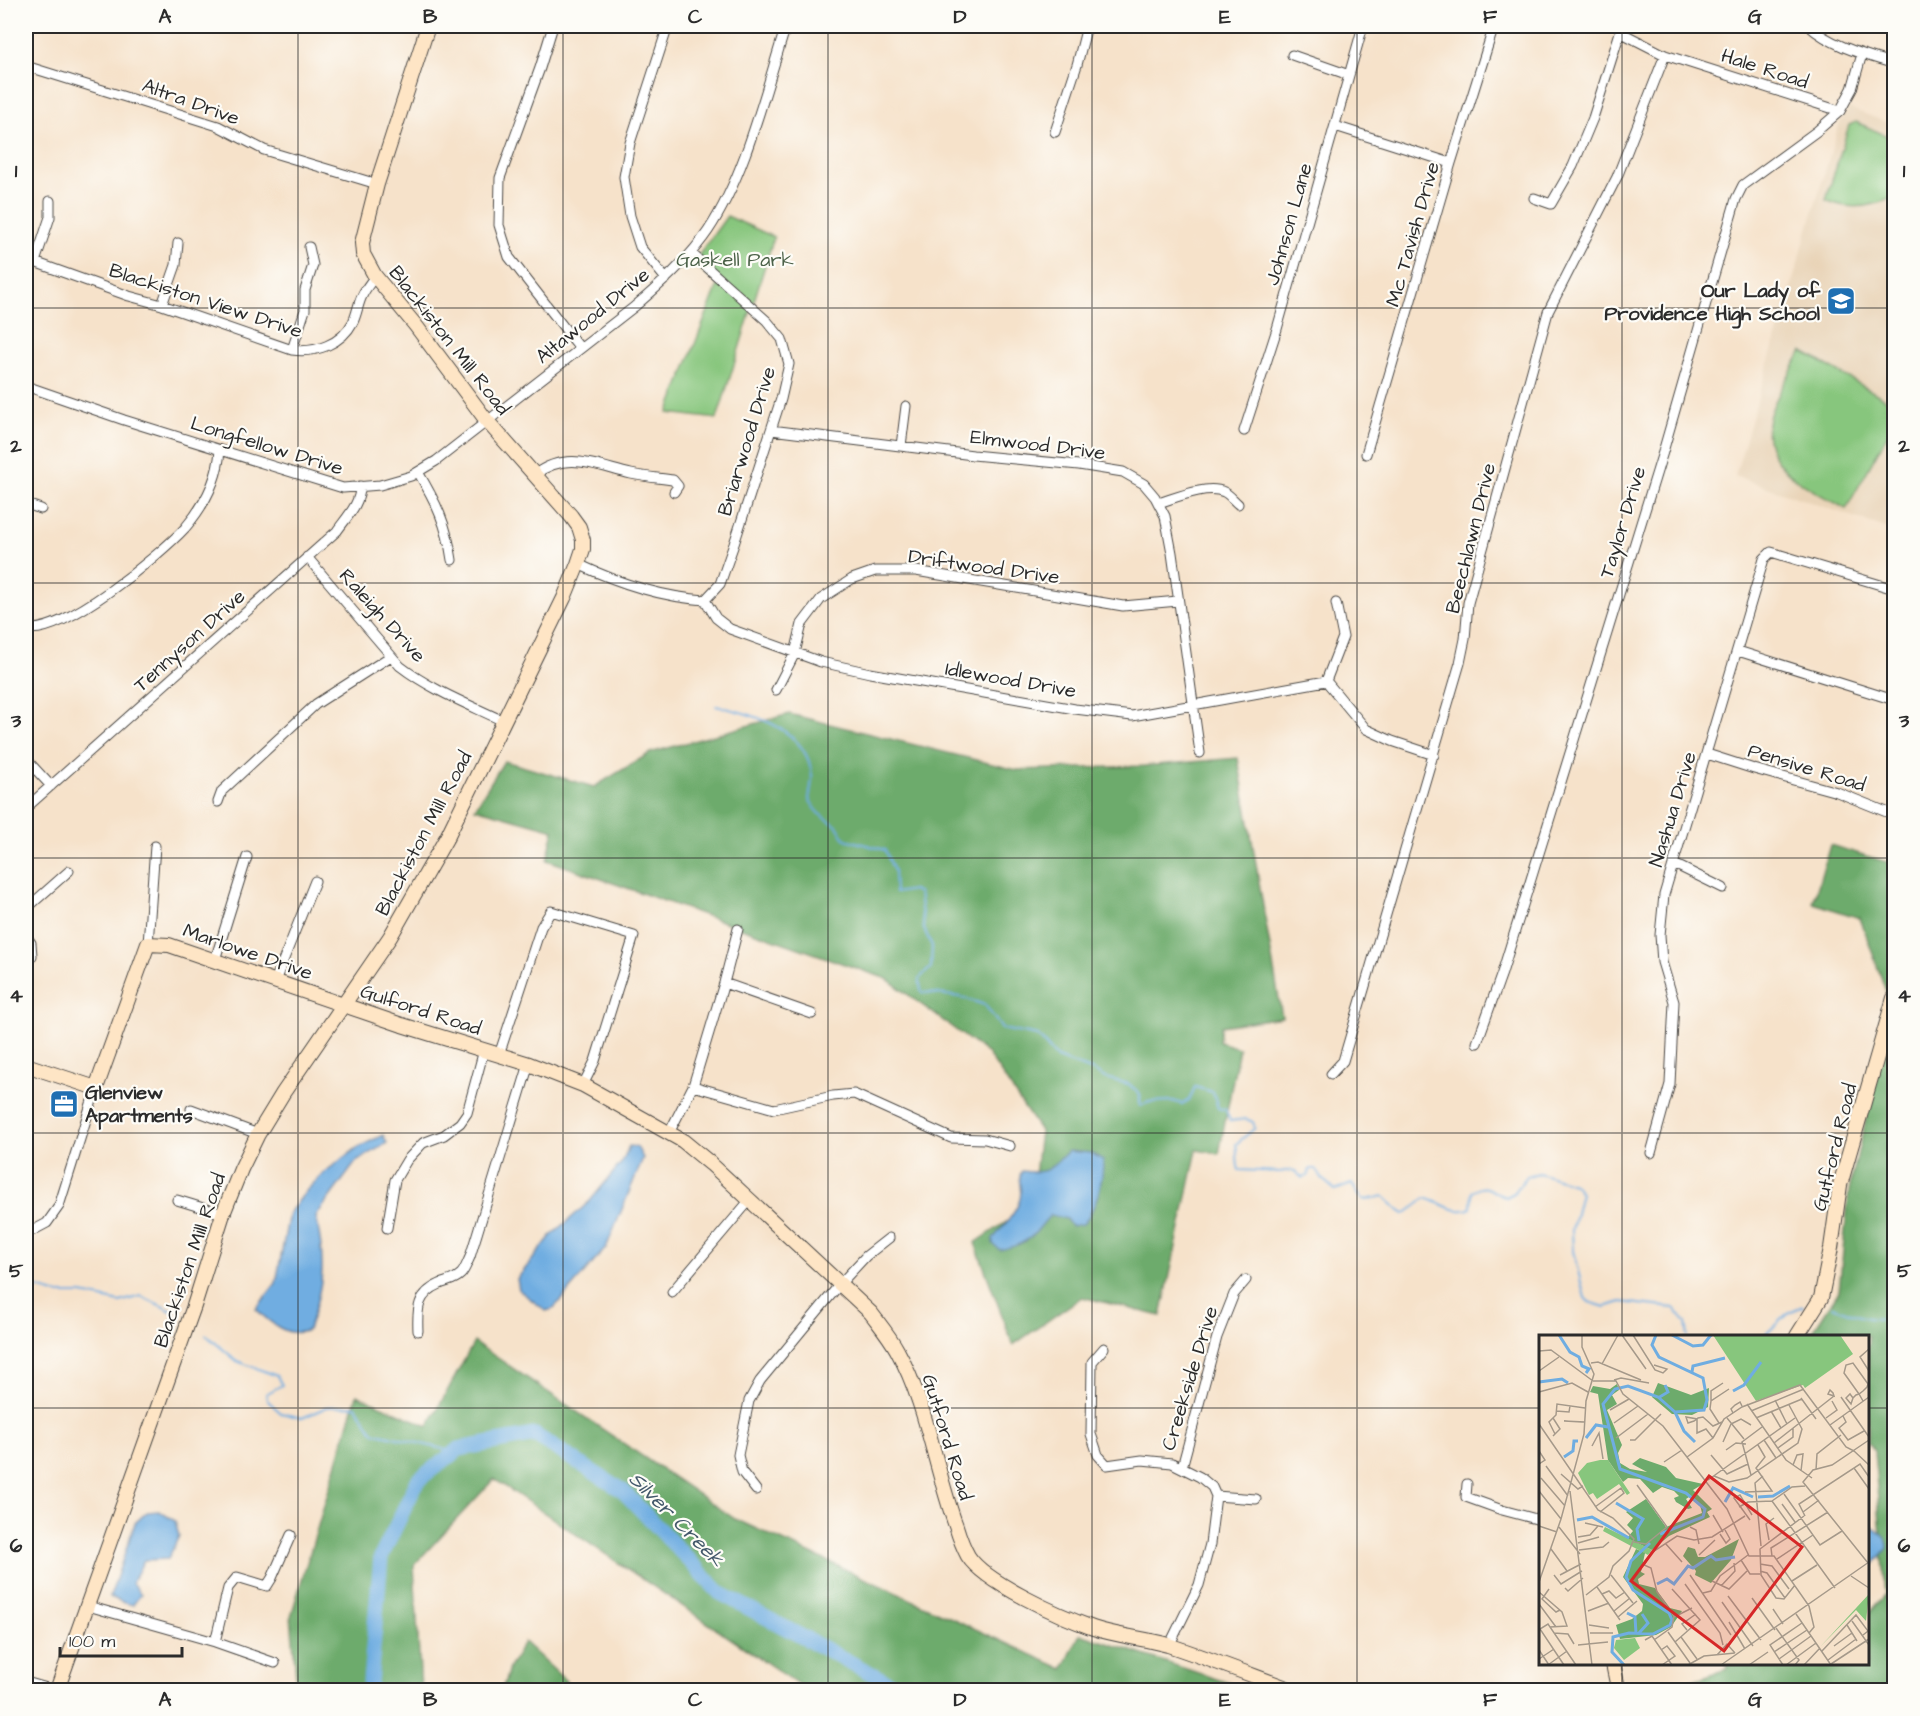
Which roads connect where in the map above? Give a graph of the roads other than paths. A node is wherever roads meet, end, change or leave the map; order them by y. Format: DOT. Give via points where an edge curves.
graph roads {
  1 [pos="428,26"];
  2 [pos="554,26"];
  3 [pos="668,26"];
  4 [pos="786,26"];
  5 [pos="1087,26"];
  6 [pos="1363,26"];
  7 [pos="1494,26"];
  8 [pos="1809,26"];
  9 [pos="1621,29"];
  10 [pos="1862,54"];
  11 [pos="1292,55"];
  12 [pos="1665,55"];
  13 [pos="1894,64"];
  14 [pos="26,66"];
  15 [pos="1349,75"];
  16 [pos="1840,111"];
  17 [pos="1335,126"];
  18 [pos="1055,132"];
  19 [pos="1451,163"];
  20 [pos="376,184"];
  21 [pos="1534,198"];
  22 [pos="50,201"];
  23 [pos="178,243"];
  24 [pos="309,247"];
  25 [pos="691,253"];
  26 [pos="30,261"];
  27 [pos="375,276"];
  28 [pos="666,279"];
  29 [pos="162,305"];
  30 [pos="580,348"];
  31 [pos="292,350"];
  32 [pos="26,386"];
  33 [pos="906,406"];
  34 [pos="487,421"];
  35 [pos="771,430"];
  36 [pos="1244,431"];
  37 [pos="901,446"];
  38 [pos="220,450"];
  39 [pos="1366,454"];
  40 [pos="418,472"];
  41 [pos="534,475"];
  42 [pos="360,486"];
  43 [pos="674,492"];
  44 [pos="1158,503"];
  45 [pos="26,504"];
  46 [pos="1238,504"];
  47 [pos="41,509"];
  48 [pos="307,557"];
  49 [pos="452,560"];
  50 [pos="578,564"];
  51 [pos="1894,589"];
  52 [pos="705,600"];
  53 [pos="1178,601"];
  54 [pos="1336,603"];
  55 [pos="26,628"];
  56 [pos="1738,651"];
  57 [pos="795,653"];
  58 [pos="391,656"];
  59 [pos="1326,681"];
  60 [pos="776,690"];
  61 [pos="1894,700"];
  62 [pos="1193,705"];
  63 [pos="503,721"];
  64 [pos="1200,753"];
  65 [pos="1434,754"];
  66 [pos="1707,754"];
  67 [pos="26,759"];
  68 [pos="51,786"];
  69 [pos="218,802"];
  70 [pos="26,808"];
  71 [pos="1894,815"];
  72 [pos="155,846"];
  73 [pos="247,857"];
  74 [pos="1674,864"];
  75 [pos="69,871"];
  76 [pos="315,881"];
  77 [pos="1724,888"];
  78 [pos="26,909"];
  79 [pos="738,929"];
  80 [pos="26,936"];
  81 [pos="148,944"];
  82 [pos="215,960"];
  83 [pos="26,963"];
  84 [pos="275,981"];
  85 [pos="724,983"];
  86 [pos="1894,998"];
  87 [pos="345,1005"];
  88 [pos="812,1014"];
  89 [pos="1477,1043"];
  90 [pos="484,1050"];
  91 [pos="499,1055"];
  92 [pos="26,1065"];
  93 [pos="530,1065"];
  94 [pos="1331,1074"];
  95 [pos="584,1085"];
  96 [pos="693,1086"];
  97 [pos="96,1088"];
  98 [pos="191,1109"];
  99 [pos="669,1133"];
  100 [pos="258,1134"];
  101 [pos="1010,1146"];
  102 [pos="1651,1153"];
  103 [pos="177,1200"];
  104 [pos="749,1201"];
  105 [pos="223,1214"];
  106 [pos="387,1228"];
  107 [pos="26,1229"];
  108 [pos="889,1238"];
  109 [pos="1246,1280"];
  110 [pos="840,1284"];
  111 [pos="672,1292"];
  112 [pos="418,1331"];
  113 [pos="1798,1335"];
  114 [pos="1104,1348"];
  115 [pos="1182,1467"];
  116 [pos="1467,1484"];
  117 [pos="756,1490"];
  118 [pos="1215,1496"];
  119 [pos="1256,1499"];
  120 [pos="1539,1520"];
  121 [pos="291,1535"];
  122 [pos="88,1606"];
  123 [pos="215,1642"];
  124 [pos="1169,1646"];
  125 [pos="275,1663"];
  126 [pos="1613,1665"];
  127 [pos="26,1682"];
  128 [pos="56,1690"];
  129 [pos="1292,1690"];
  130 [pos="1615,1690"];
  1 -- 20 [label="street, Blackiston Mill Road"];
  2 -- 30 [label="street" via="500,178 499,225 509,257"];
  3 -- 28 [label="street" via="630,144 624,177 640,247"];
  4 -- 25 [label="street, Altawood Drive" via="740,168 726,201"];
  5 -- 18 [label="street"];
  6 -- 15 [label="street, Johnson Lane"];
  7 -- 19 [label="street, Mc Tavish Drive"];
  8 -- 10 [label="street"];
  9 -- 12 [label="street, Hale Road"];
  9 -- 21 [label="street" via="1599,101 1573,166 1551,204"];
  10 -- 13 [label="street"];
  10 -- 16 [label="street, Taylor Drive" via="1852,89"];
  11 -- 15 [label="street"];
  12 -- 16 [label="street, Hale Road"];
  12 -- 65 [label="street, Beechlawn Drive" via="1617,177 1548,312 1468,603 1465,639"];
  14 -- 20 [label="street, Altra Drive" via="218,126 264,150"];
  15 -- 17 [label="street, Johnson Lane"];
  16 -- 89 [label="street, Taylor Drive" via="1743,185 1736,200 1663,452"];
  17 -- 19 [label="street"];
  17 -- 36 [label="street, Johnson Lane"];
  19 -- 39 [label="street, Mc Tavish Drive"];
  20 -- 27 [label="street, Blackiston Mill Road" via="362,245"];
  22 -- 26 [label="street" via="50,217"];
  23 -- 29 [label="street" via="176,265"];
  24 -- 31 [label="street" via="313,265 305,290 305,310"];
  25 -- 28 [label="street, Altawood Drive"];
  25 -- 35 [label="street, Briarwood Drive" via="754,308 782,339 789,364"];
  26 -- 29 [label="street, Blackiston View Drive"];
  27 -- 31 [label="street, Blackiston View Drive" via="363,294 352,324 339,339 321,349"];
  27 -- 34 [label="street, Blackiston Mill Road"];
  28 -- 30 [label="street, Altawood Drive"];
  29 -- 31 [label="street, Blackiston View Drive"];
  30 -- 34 [label="street, Altawood Drive"];
  32 -- 38 [label="street, Longfellow Drive"];
  33 -- 37 [label="street"];
  34 -- 40 [label="street, Longfellow Drive"];
  34 -- 41 [label="street, Blackiston Mill Road"];
  35 -- 37 [label="street, Elmwood Drive"];
  35 -- 52 [label="street, Briarwood Drive" via="720,584"];
  37 -- 44 [label="street, Elmwood Drive" via="1123,472 1144,484"];
  38 -- 42 [label="street, Longfellow Drive" via="343,488"];
  38 -- 55 [label="street" via="219,468 209,493 186,526 158,554 99,599 54,624"];
  40 -- 42 [label="street, Longfellow Drive" via="380,485"];
  40 -- 49 [label="street" via="449,535"];
  41 -- 43 [label="street" via="556,462 586,462 673,480 678,486"];
  41 -- 50 [label="street, Blackiston Mill Road" via="579,527 584,549"];
  42 -- 48 [label="street, Tennyson Drive" via="356,505 337,531"];
  44 -- 46 [label="street" via="1206,490 1224,491"];
  44 -- 53 [label="street, Elmwood Drive" via="1165,516"];
  45 -- 47 [label="street"];
  48 -- 58 [label="street, Raleigh Drive"];
  48 -- 68 [label="street, Tennyson Drive"];
  50 -- 52 [label="street" via="605,577 676,598"];
  50 -- 63 [label="street, Blackiston Mill Road"];
  51 -- 56 [label="street, Nashua Drive" via="1772,552 1764,559"];
  52 -- 57 [label="street, Idlewood Drive" via="716,618 730,629"];
  53 -- 57 [label="street, Driftwood Drive" via="1123,606 916,571 875,571 852,579 821,599 802,624"];
  53 -- 62 [label="street, Elmwood Drive"];
  54 -- 59 [label="street" via="1344,637"];
  56 -- 61 [label="street"];
  56 -- 66 [label="street, Nashua Drive"];
  57 -- 60 [label="street, Driftwood Drive"];
  57 -- 62 [label="street, Idlewood Drive" via="870,673 1075,709 1132,716"];
  58 -- 63 [label="street, Raleigh Drive" via="413,676"];
  58 -- 69 [label="street" via="316,704 222,791"];
  59 -- 62 [label="street, Idlewood Drive"];
  59 -- 65 [label="street" via="1366,729"];
  62 -- 64 [label="street, Elmwood Drive"];
  63 -- 87 [label="street, Blackiston Mill Road" via="447,837 390,937"];
  65 -- 94 [label="street, Beechlawn Drive" via="1343,1061"];
  66 -- 71 [label="street, Pensive Road" via="1837,792"];
  66 -- 74 [label="street, Nashua Drive"];
  67 -- 68 [label="street"];
  68 -- 70 [label="street, Tennyson Drive"];
  72 -- 81 [label="street"];
  73 -- 82 [label="street"];
  74 -- 77 [label="street"];
  74 -- 102 [label="street, Nashua Drive" via="1664,895 1660,934 1662,962 1674,1002 1670,1084"];
  75 -- 78 [label="street"];
  76 -- 84 [label="street"];
  79 -- 85 [label="street"];
  80 -- 83 [label="street" via="32,956"];
  81 -- 82 [label="street, Marlowe Drive" via="169,945"];
  81 -- 97 [label="street"];
  82 -- 84 [label="street, Marlowe Drive"];
  84 -- 87 [label="street, Marlowe Drive"];
  85 -- 88 [label="street"];
  85 -- 96 [label="street"];
  86 -- 113 [label="street, Gutford Road" via="1840,1185 1821,1298"];
  87 -- 90 [label="street, Gulford Road"];
  87 -- 100 [label="street, Blackiston Mill Road"];
  90 -- 91 [label="street, Gutford Road"];
  90 -- 106 [label="street" via="467,1113 444,1135 423,1143 395,1180"];
  91 -- 93 [label="street, Gutford Road"];
  91 -- 95 [label="street" via="541,927 551,911 634,936"];
  92 -- 97 [label="street"];
  93 -- 95 [label="street, Gutford Road"];
  93 -- 112 [label="street" via="470,1257 454,1280 427,1291 417,1311"];
  95 -- 99 [label="street, Gutford Road"];
  96 -- 99 [label="street"];
  96 -- 101 [label="street" via="774,1109 854,1094 951,1138 985,1139"];
  97 -- 107 [label="street" via="59,1206 47,1223 32,1231"];
  98 -- 100 [label="street"];
  99 -- 104 [label="street, Gutford Road" via="711,1164"];
  100 -- 105 [label="street, Blackiston Mill Road"];
  103 -- 105 [label="street"];
  104 -- 110 [label="street, Gutford Road"];
  104 -- 111 [label="street"];
  105 -- 122 [label="street, Blackiston Mill Road"];
  108 -- 110 [label="street"];
  109 -- 115 [label="street, Creekside Drive" via="1234,1294 1217,1338"];
  110 -- 117 [label="street" via="760,1381 749,1401 738,1455 742,1472"];
  110 -- 124 [label="street, Gutford Road" via="871,1313 898,1352 919,1401 941,1483 968,1556 982,1570 1044,1608 1094,1628"];
  114 -- 115 [label="street" via="1092,1362 1091,1434 1098,1455 1107,1465 1142,1460"];
  115 -- 118 [label="street, Creekside Drive" via="1212,1487"];
  116 -- 120 [label="street" via="1466,1497"];
  118 -- 119 [label="street"];
  118 -- 124 [label="street" via="1210,1544 1198,1585"];
  121 -- 123 [label="street" via="267,1586 237,1576 228,1588"];
  122 -- 123 [label="street"];
  122 -- 128 [label="street, Blackiston Mill Road"];
  123 -- 125 [label="street"];
  124 -- 129 [label="street, Gutford Road"];
  126 -- 130 [label="street"];
  127 -- 128 [label="street"];
}
